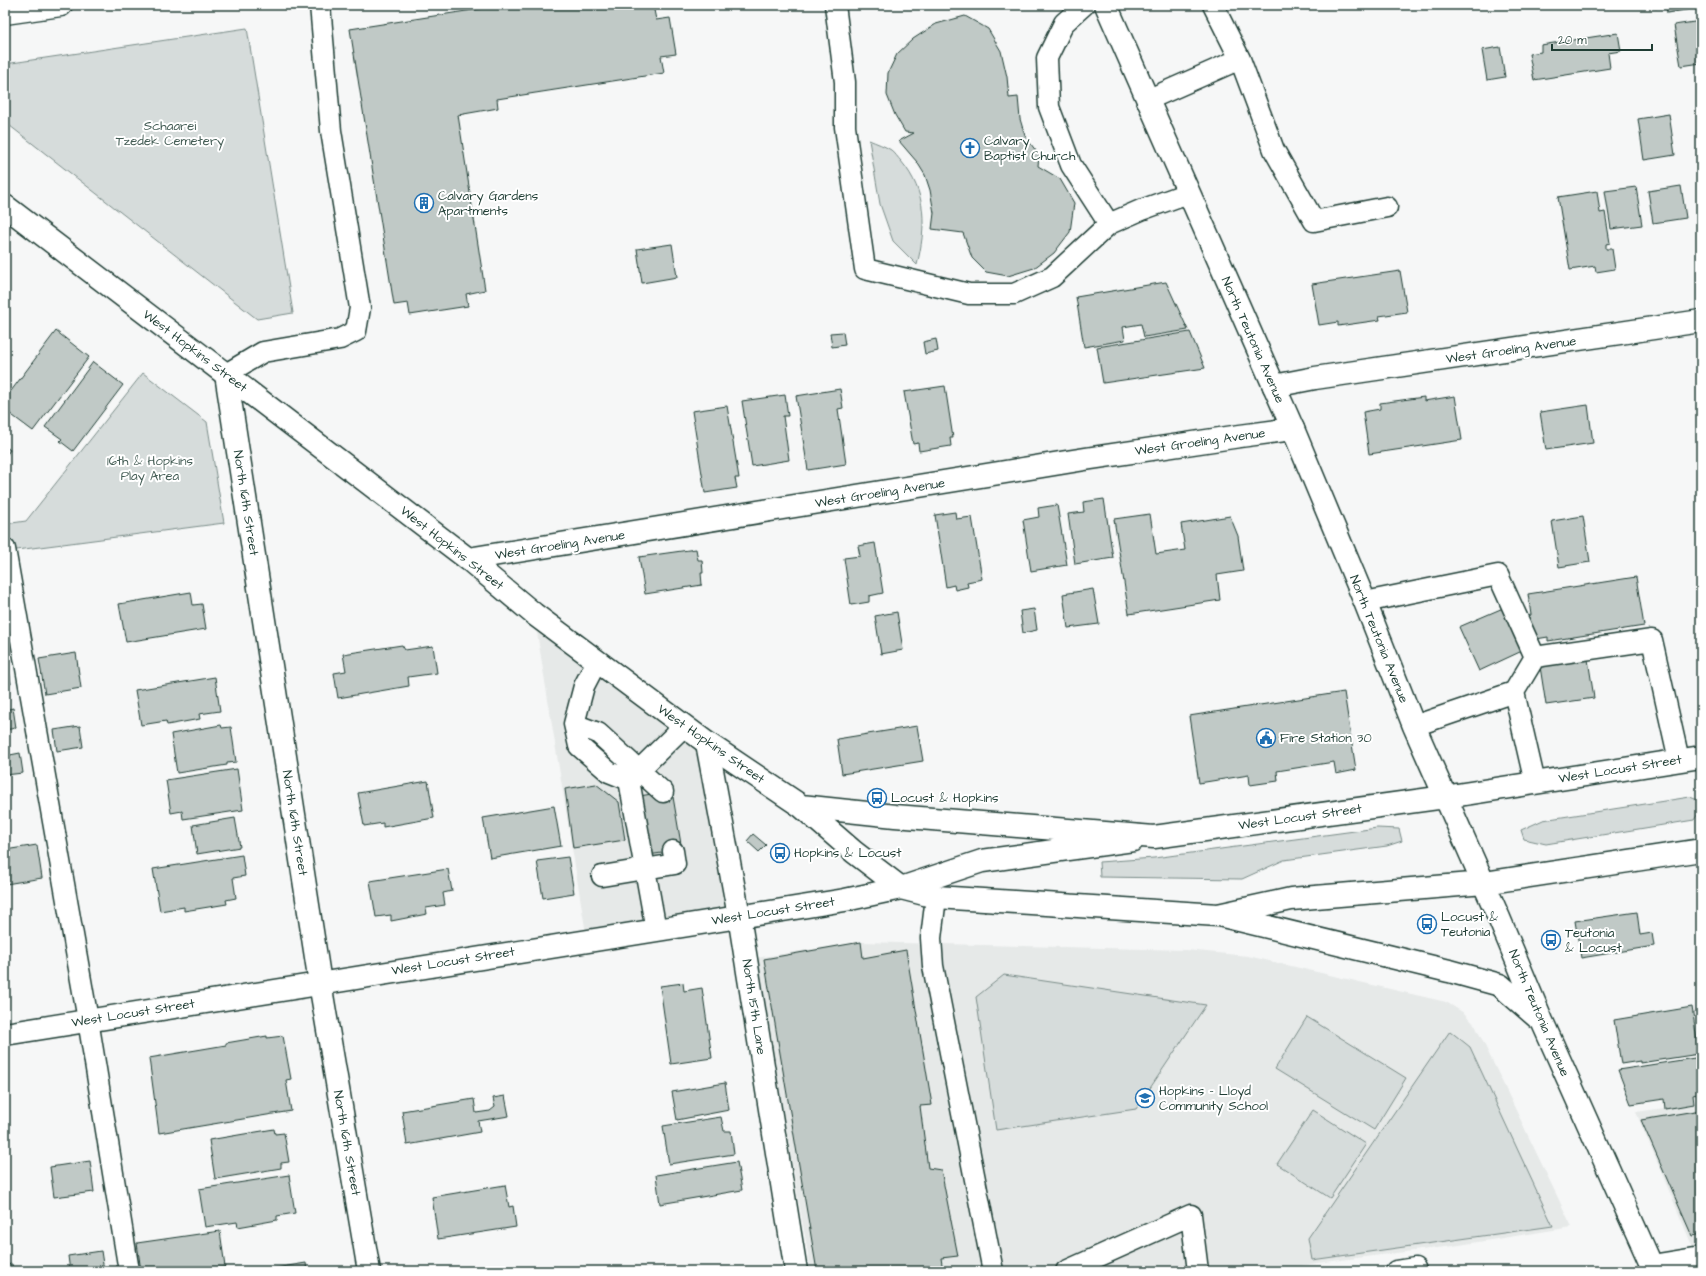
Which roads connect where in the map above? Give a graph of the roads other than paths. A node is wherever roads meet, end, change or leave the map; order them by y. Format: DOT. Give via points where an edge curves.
graph roads {
  1 [pos="61,5"];
  2 [pos="320,5"];
  3 [pos="835,5"];
  4 [pos="1084,5"];
  5 [pos="1106,5"];
  6 [pos="1213,5"];
  7 [pos="5,13"];
  8 [pos="1240,59"];
  9 [pos="1147,100"];
  10 [pos="1188,193"];
  11 [pos="5,206"];
  12 [pos="1387,208"];
  13 [pos="1109,224"];
  14 [pos="1701,321"];
  15 [pos="226,374"];
  16 [pos="1274,386"];
  17 [pos="1293,429"];
  18 [pos="5,549"];
  19 [pos="468,559"];
  20 [pos="1365,602"];
  21 [pos="1536,657"];
  22 [pos="597,661"];
  23 [pos="1514,692"];
  24 [pos="684,726"];
  25 [pos="1414,726"];
  26 [pos="707,744"];
  27 [pos="1701,757"];
  28 [pos="1679,760"];
  29 [pos="634,775"];
  30 [pos="1534,783"];
  31 [pos="664,792"];
  32 [pos="1445,797"];
  33 [pos="801,806"];
  34 [pos="1154,837"];
  35 [pos="1701,850"];
  36 [pos="673,851"];
  37 [pos="645,869"];
  38 [pos="602,876"];
  39 [pos="1484,883"];
  40 [pos="901,888"];
  41 [pos="936,897"];
  42 [pos="1218,915"];
  43 [pos="739,916"];
  44 [pos="656,930"];
  45 [pos="320,983"];
  46 [pos="88,1020"];
  47 [pos="1542,1021"];
  48 [pos="5,1034"];
  49 [pos="1701,1258"];
  50 [pos="1653,1269"];
  51 [pos="128,1271"];
  52 [pos="369,1271"];
  53 [pos="796,1271"];
  54 [pos="993,1271"];
  55 [pos="1066,1271"];
  56 [pos="1198,1271"];
  57 [pos="1396,1271"];
  58 [pos="1416,1271"];
  1 -- 7 [label="main road"];
  2 -- 15 [label="lane" via="331,130 360,308 356,330 340,339 263,352"];
  3 -- 13 [label="lane" via="845,82 845,127 865,269 969,294 1014,294 1052,277"];
  4 -- 13 [label="lane" via="1064,23 1046,58 1049,107 1071,165"];
  5 -- 9 [label="main road, North Teutonia Avenue"];
  6 -- 8 [label="lane"];
  8 -- 9 [label="lane"];
  8 -- 12 [label="lane" via="1274,150 1314,221"];
  9 -- 10 [label="main road, North Teutonia Avenue"];
  10 -- 13 [label="lane"];
  10 -- 16 [label="main road, North Teutonia Avenue"];
  11 -- 15 [label="main road, West Hopkins Street"];
  14 -- 16 [label="main road, West Groeling Avenue"];
  15 -- 19 [label="main road, West Hopkins Street"];
  15 -- 45 [label="main road, North 16th Street"];
  16 -- 17 [label="main road, North Teutonia Avenue"];
  17 -- 19 [label="main road, West Groeling Avenue" via="1085,459"];
  17 -- 20 [label="main road, North Teutonia Avenue"];
  18 -- 46 [label="lane"];
  19 -- 22 [label="main road, West Hopkins Street" via="534,614"];
  20 -- 21 [label="lane" via="1498,575"];
  20 -- 25 [label="main road, North Teutonia Avenue"];
  21 -- 23 [label="lane"];
  21 -- 28 [label="lane" via="1652,640"];
  22 -- 24 [label="main road, West Hopkins Street"];
  22 -- 29 [label="lane" via="584,686 574,724 598,733"];
  23 -- 25 [label="lane"];
  23 -- 30 [label="lane"];
  24 -- 26 [label="main road, West Hopkins Street"];
  24 -- 29 [label="lane"];
  25 -- 32 [label="main road, North Teutonia Avenue"];
  26 -- 33 [label="main road, West Hopkins Street"];
  26 -- 43 [label="main road, North 15th Lane"];
  27 -- 28 [label="main road, West Locust Street"];
  28 -- 30 [label="main road, West Locust Street"];
  29 -- 31 [label="lane"];
  29 -- 37 [label="lane"];
  30 -- 32 [label="main road, West Locust Street"];
  32 -- 34 [label="main road, West Locust Street"];
  32 -- 39 [label="main road, North Teutonia Avenue"];
  33 -- 34 [label="main road" via="902,817"];
  33 -- 40 [label="main road, West Hopkins Street"];
  34 -- 40 [label="main road, West Locust Street" via="982,861"];
  35 -- 39 [label="main road, West Locust Street"];
  36 -- 37 [label="lane" via="675,864"];
  37 -- 38 [label="lane"];
  37 -- 44 [label="lane"];
  39 -- 42 [label="main road, West Locust Street" via="1291,899"];
  39 -- 47 [label="main road, North Teutonia Avenue"];
  40 -- 41 [label="main road, West Locust Street"];
  40 -- 43 [label="main road, West Locust Street" via="845,900"];
  41 -- 42 [label="main road, West Locust Street"];
  41 -- 54 [label="lane" via="930,938 933,966"];
  42 -- 47 [label="main road" via="1500,985"];
  43 -- 44 [label="main road, West Locust Street"];
  43 -- 53 [label="main road, North 15th Lane"];
  44 -- 45 [label="main road, West Locust Street"];
  45 -- 46 [label="main road, West Locust Street"];
  45 -- 52 [label="main road, North 16th Street"];
  46 -- 48 [label="main road, West Locust Street"];
  46 -- 51 [label="lane"];
  47 -- 50 [label="main road, North Teutonia Avenue"];
  49 -- 50 [label="main road"];
  55 -- 56 [label="lane" via="1191,1215"];
  57 -- 58 [label="lane" via="1415,1268"];
}
